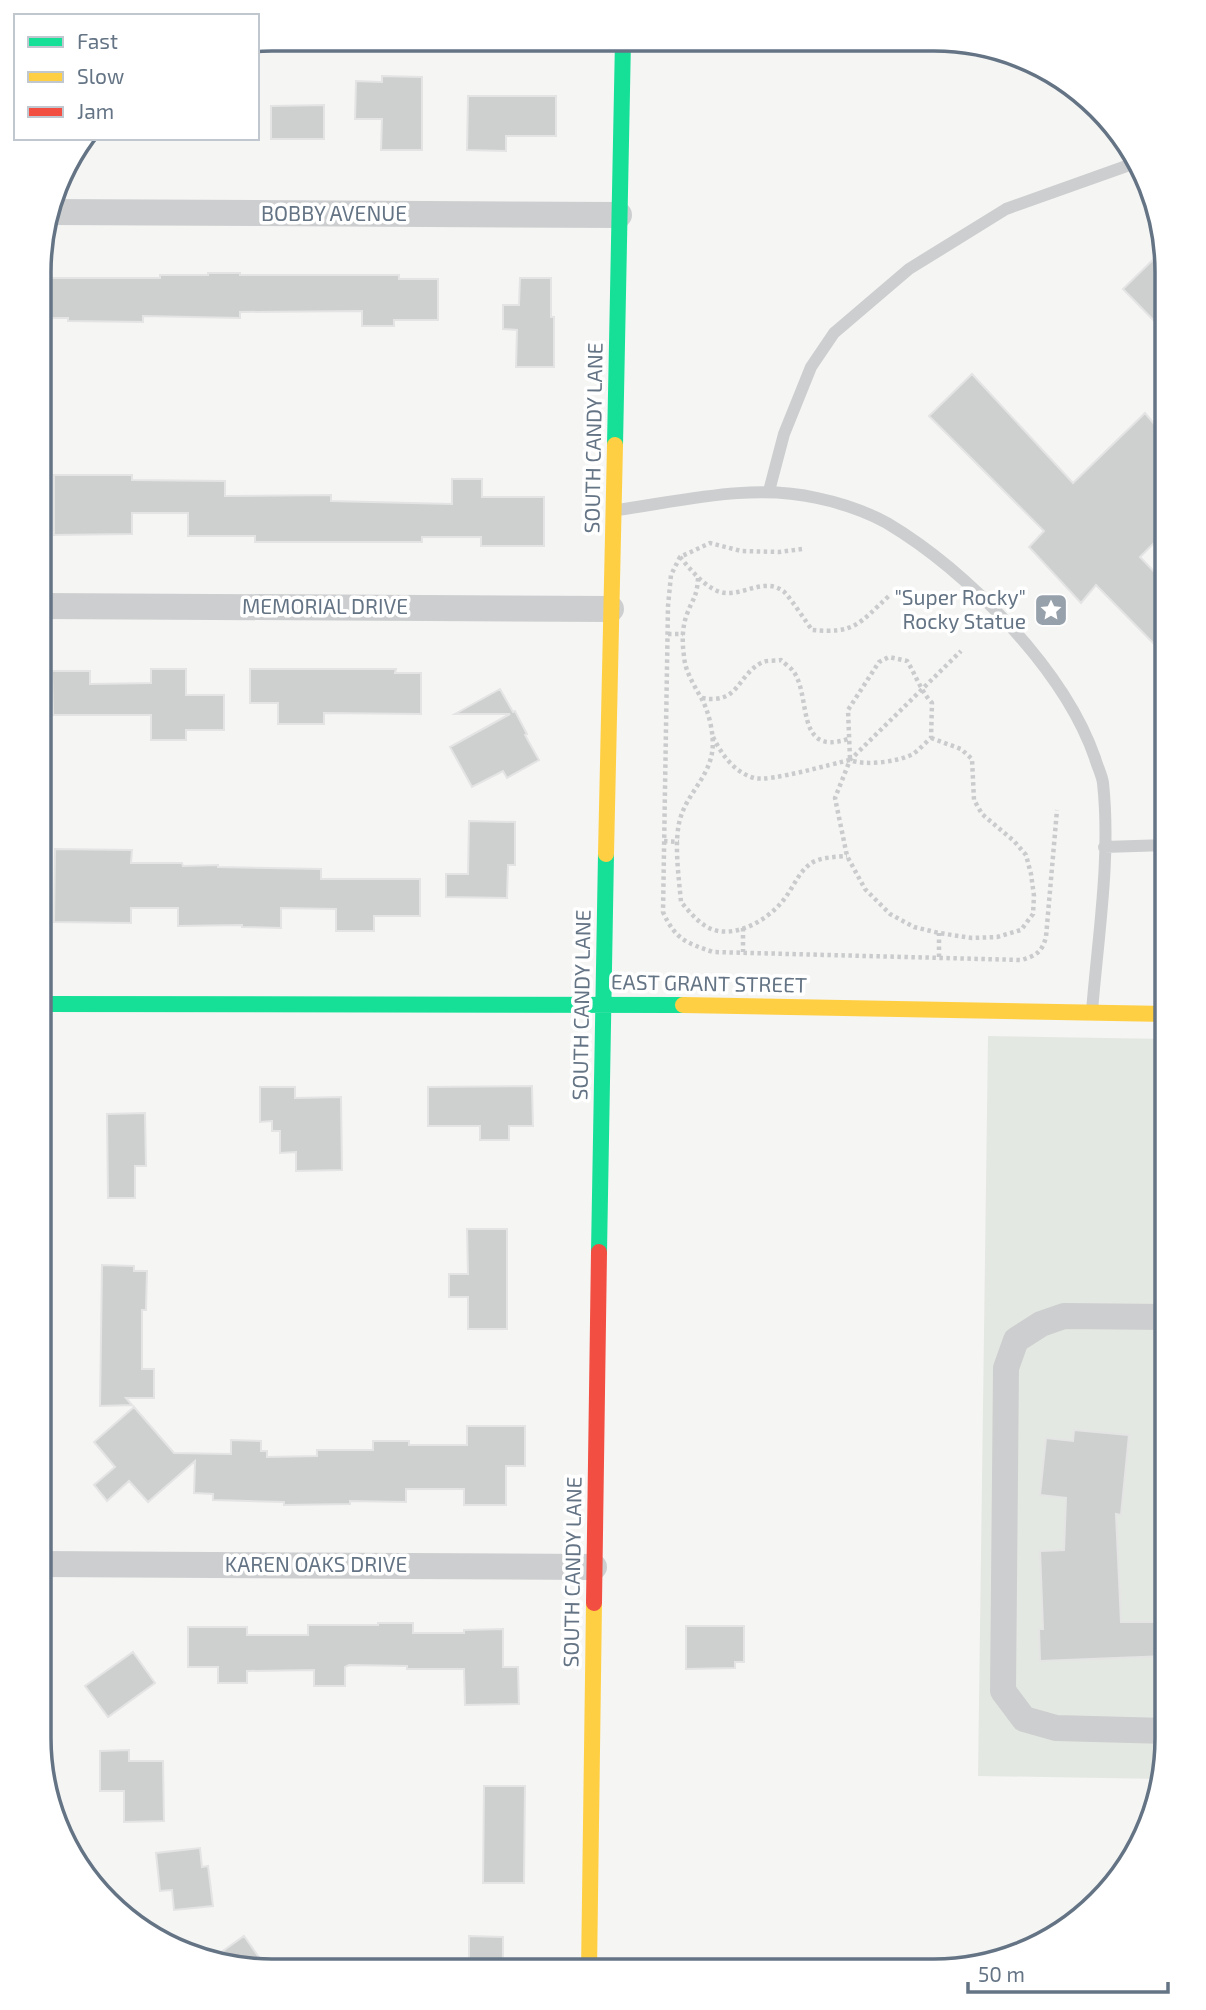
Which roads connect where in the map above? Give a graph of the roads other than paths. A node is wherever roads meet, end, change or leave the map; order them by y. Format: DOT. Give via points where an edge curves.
graph roads {
  1 [pos="623,51"];
  2 [pos="1128,165"];
  3 [pos="59,212"];
  4 [pos="619,215"];
  5 [pos="769,491"];
  6 [pos="613,510"];
  7 [pos="51,606"];
  8 [pos="611,609"];
  9 [pos="1155,845"];
  10 [pos="1104,847"];
  11 [pos="603,1003"];
  12 [pos="51,1004"];
  13 [pos="1092,1012"];
  14 [pos="1155,1013"];
  15 [pos="1155,1317"];
  16 [pos="51,1564"];
  17 [pos="594,1567"];
  18 [pos="1155,1731"];
  19 [pos="589,1959"];
  1 -- 4 [label="main road, SOUTH CANDY LANE"];
  2 -- 5 [label="lane" via="1006,209 909,269 834,333 811,367 784,434"];
  3 -- 4 [label="street, BOBBY AVENUE"];
  4 -- 6 [label="main road, SOUTH CANDY LANE"];
  5 -- 6 [label="lane"];
  5 -- 10 [label="lane" via="862,510 887,523 924,548 1020,638 1067,699 1089,741 1102,781"];
  6 -- 8 [label="main road, SOUTH CANDY LANE"];
  7 -- 8 [label="street, MEMORIAL DRIVE"];
  8 -- 11 [label="main road, SOUTH CANDY LANE"];
  9 -- 10 [label="lane"];
  10 -- 13 [label="lane"];
  11 -- 12 [label="main road, EAST GRANT STREET"];
  11 -- 13 [label="main road, EAST GRANT STREET"];
  11 -- 17 [label="main road, SOUTH CANDY LANE"];
  13 -- 14 [label="main road, EAST GRANT STREET"];
  15 -- 18 [label="street" via="1064,1316 1016,1340 1006,1368 1003,1691 1024,1718 1056,1728"];
  16 -- 17 [label="street, KAREN OAKS DRIVE"];
  17 -- 19 [label="main road, SOUTH CANDY LANE"];
}
